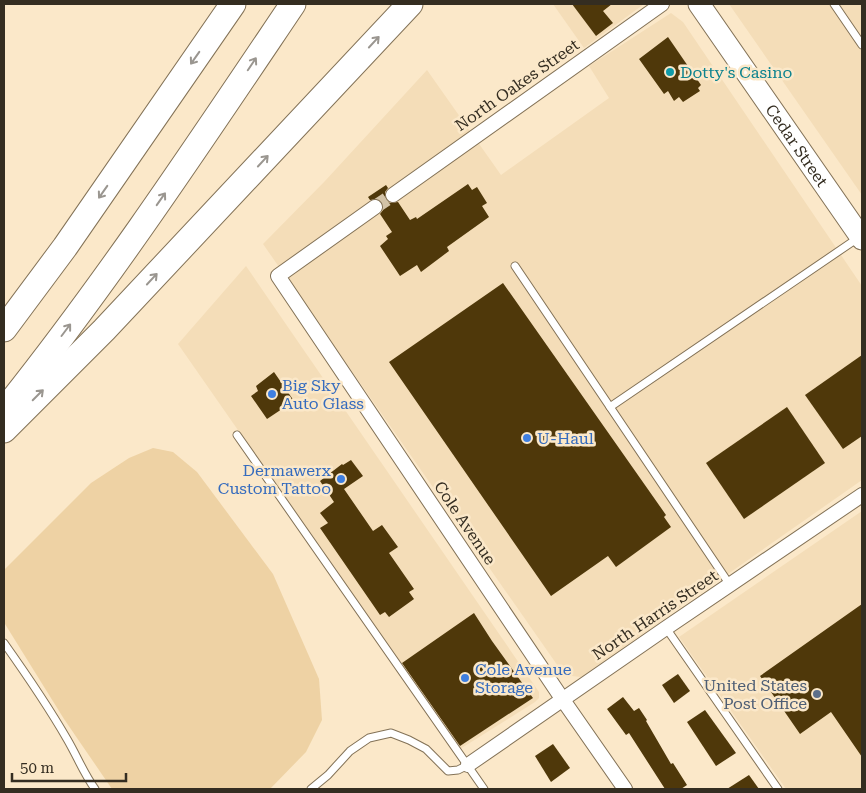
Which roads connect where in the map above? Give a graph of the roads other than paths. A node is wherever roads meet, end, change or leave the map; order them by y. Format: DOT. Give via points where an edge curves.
graph roads {
  1 [pos="233,4"];
  2 [pos="293,4"];
  3 [pos="410,4"];
  4 [pos="662,4"];
  5 [pos="699,4"];
  6 [pos="834,4"];
  7 [pos="862,45"];
  8 [pos="393,195"];
  9 [pos="375,207"];
  10 [pos="862,238"];
  11 [pos="516,266"];
  12 [pos="4,329"];
  13 [pos="610,407"];
  14 [pos="4,410"];
  15 [pos="4,430"];
  16 [pos="237,435"];
  17 [pos="862,495"];
  18 [pos="730,585"];
  19 [pos="666,628"];
  20 [pos="4,643"];
  21 [pos="563,700"];
  22 [pos="468,765"];
  23 [pos="95,789"];
  24 [pos="311,789"];
  25 [pos="484,789"];
  26 [pos="625,789"];
  27 [pos="778,789"];
  1 -- 12 [label="highway, one-way" via="65,247"];
  14 -- 2 [label="highway, one-way" via="142,225"];
  15 -- 3 [label="highway, one-way" via="104,330"];
  4 -- 8 [label="street, North Oakes Street"];
  5 -- 10 [label="main road, Cedar Street"];
  6 -- 7 [label="lane"];
  9 -- 21 [label="street, Cole Avenue" via="278,276"];
  10 -- 13 [label="lane"];
  11 -- 13 [label="lane"];
  13 -- 18 [label="lane"];
  16 -- 22 [label="lane"];
  17 -- 18 [label="street, North Harris Street"];
  18 -- 19 [label="street, North Harris Street"];
  19 -- 21 [label="street, North Harris Street"];
  19 -- 27 [label="lane"];
  20 -- 23 [label="lane" via="37,690"];
  21 -- 22 [label="street, North Harris Street"];
  21 -- 26 [label="street, Cole Avenue"];
  22 -- 24 [label="lane" via="448,771 426,749 391,732 368,738 356,746"];
  22 -- 25 [label="lane"];
}
